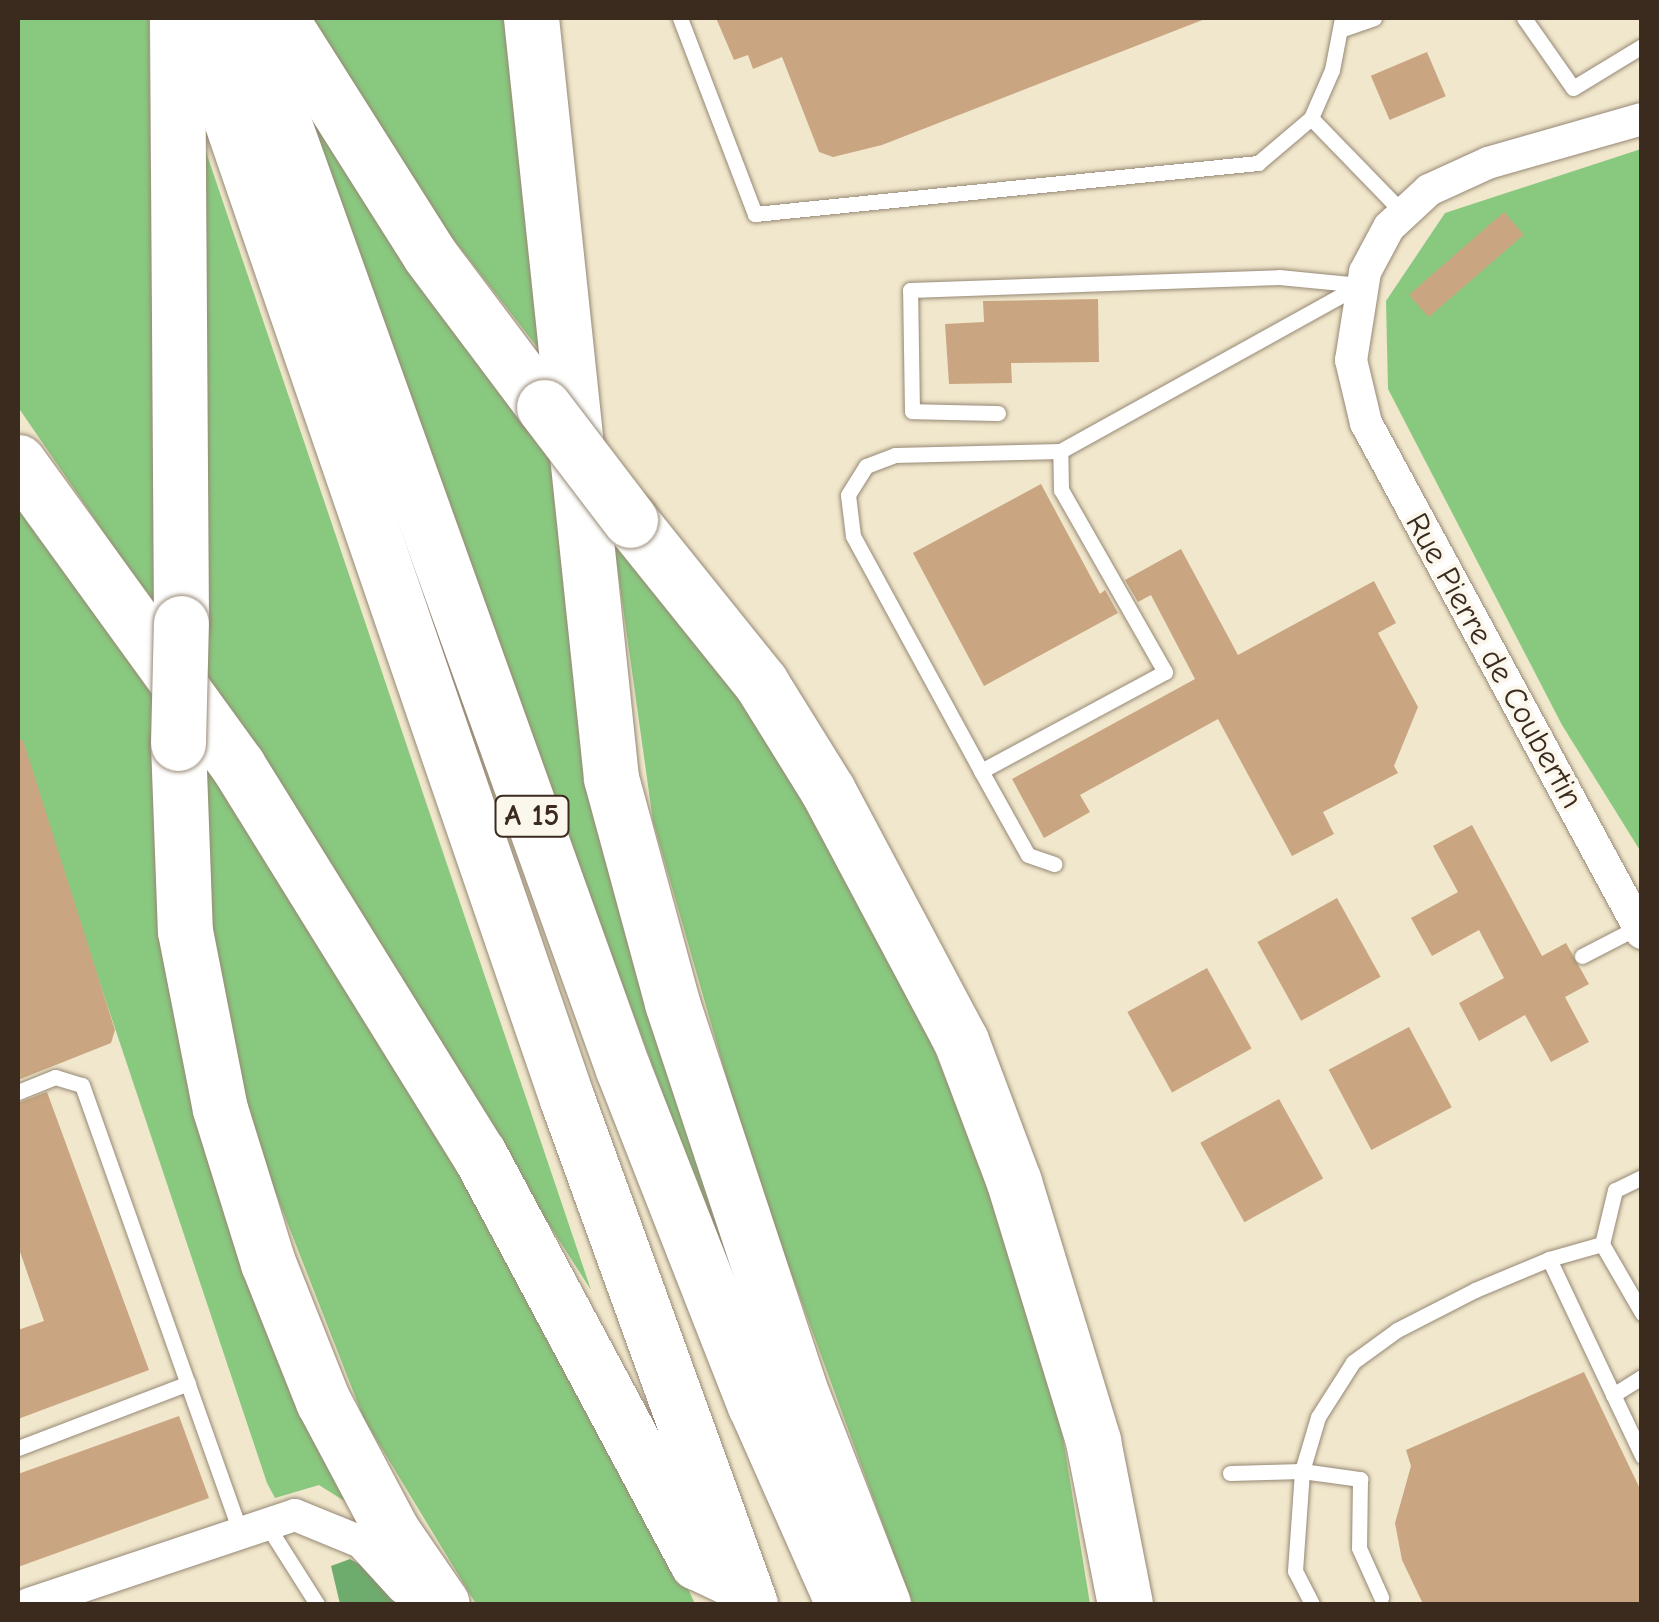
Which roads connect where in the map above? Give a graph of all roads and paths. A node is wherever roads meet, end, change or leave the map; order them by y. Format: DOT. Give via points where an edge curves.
graph roads {
  1 [pos="177,18"];
  2 [pos="196,18"];
  3 [pos="246,18"];
  4 [pos="280,18"];
  5 [pos="531,18"];
  6 [pos="549,18"];
  7 [pos="680,18"];
  8 [pos="1374,18"];
  9 [pos="1524,18"];
  10 [pos="1341,24"];
  11 [pos="1642,46"];
  12 [pos="538,72"];
  13 [pos="1311,118"];
  14 [pos="1642,120"];
  15 [pos="1402,212"];
  16 [pos="1360,285"];
  17 [pos="998,413"];
  18 [pos="1060,451"];
  19 [pos="18,462"];
  20 [pos="982,771"];
  21 [pos="1054,864"];
  22 [pos="1640,930"];
  23 [pos="1582,956"];
  24 [pos="18,1092"];
  25 [pos="1642,1176"];
  26 [pos="1602,1244"];
  27 [pos="1548,1259"];
  28 [pos="1642,1314"];
  29 [pos="1642,1377"];
  30 [pos="188,1384"];
  31 [pos="1612,1395"];
  32 [pos="18,1448"];
  33 [pos="1642,1456"];
  34 [pos="1302,1470"];
  35 [pos="1230,1473"];
  36 [pos="252,1526"];
  37 [pos="745,1594"];
  38 [pos="1381,1598"];
  39 [pos="1125,1602"];
  40 [pos="29,1604"];
  41 [pos="317,1604"];
  42 [pos="416,1604"];
  43 [pos="442,1604"];
  44 [pos="843,1604"];
  45 [pos="883,1604"];
  46 [pos="1312,1604"];
  1 -- 43 [label="highway, bridge" via="178,742 185,931 220,1109 268,1263 323,1401 392,1531"];
  2 -- 37 [label="highway, A 15" via="566,1099"];
  3 -- 44 [label="highway, A 15" via="623,1069 755,1405"];
  4 -- 39 [label="highway, bridge" via="429,254 761,683 828,791 961,1041 1014,1182 1093,1441"];
  5 -- 12 [label="highway"];
  6 -- 12 [label="highway"];
  7 -- 13 [label="lane" via="755,214 1258,162"];
  8 -- 10 [label="lane"];
  9 -- 11 [label="lane" via="1573,88"];
  10 -- 13 [label="lane"];
  12 -- 45 [label="highway" via="612,778 672,1004 798,1385"];
  13 -- 15 [label="lane"];
  14 -- 15 [label="street" via="1458,174"];
  15 -- 16 [label="street"];
  16 -- 17 [label="lane" via="1279,277 910,290 912,411"];
  16 -- 18 [label="lane"];
  16 -- 22 [label="street, Rue Pierre de Coubertin" via="1352,334 1354,385 1384,459"];
  18 -- 20 [label="lane" via="1062,490 1166,672"];
  18 -- 20 [label="lane" via="896,455 866,466 848,495 853,536"];
  19 -- 37 [label="highway" via="238,766 480,1154 697,1562"];
  20 -- 21 [label="lane" via="1028,856"];
  22 -- 23 [label="lane"];
  24 -- 30 [label="lane" via="55,1077 82,1084"];
  25 -- 26 [label="lane" via="1616,1190"];
  26 -- 27 [label="lane"];
  26 -- 28 [label="lane"];
  27 -- 31 [label="lane"];
  27 -- 34 [label="lane" via="1397,1330 1353,1362 1318,1418"];
  29 -- 31 [label="lane"];
  30 -- 32 [label="lane"];
  30 -- 36 [label="lane"];
  31 -- 33 [label="lane"];
  34 -- 35 [label="lane"];
  34 -- 38 [label="lane" via="1360,1480 1359,1548"];
  34 -- 46 [label="lane" via="1296,1571"];
  36 -- 40 [label="street"];
  36 -- 41 [label="lane"];
  36 -- 42 [label="street" via="308,1517 346,1533"];
}
